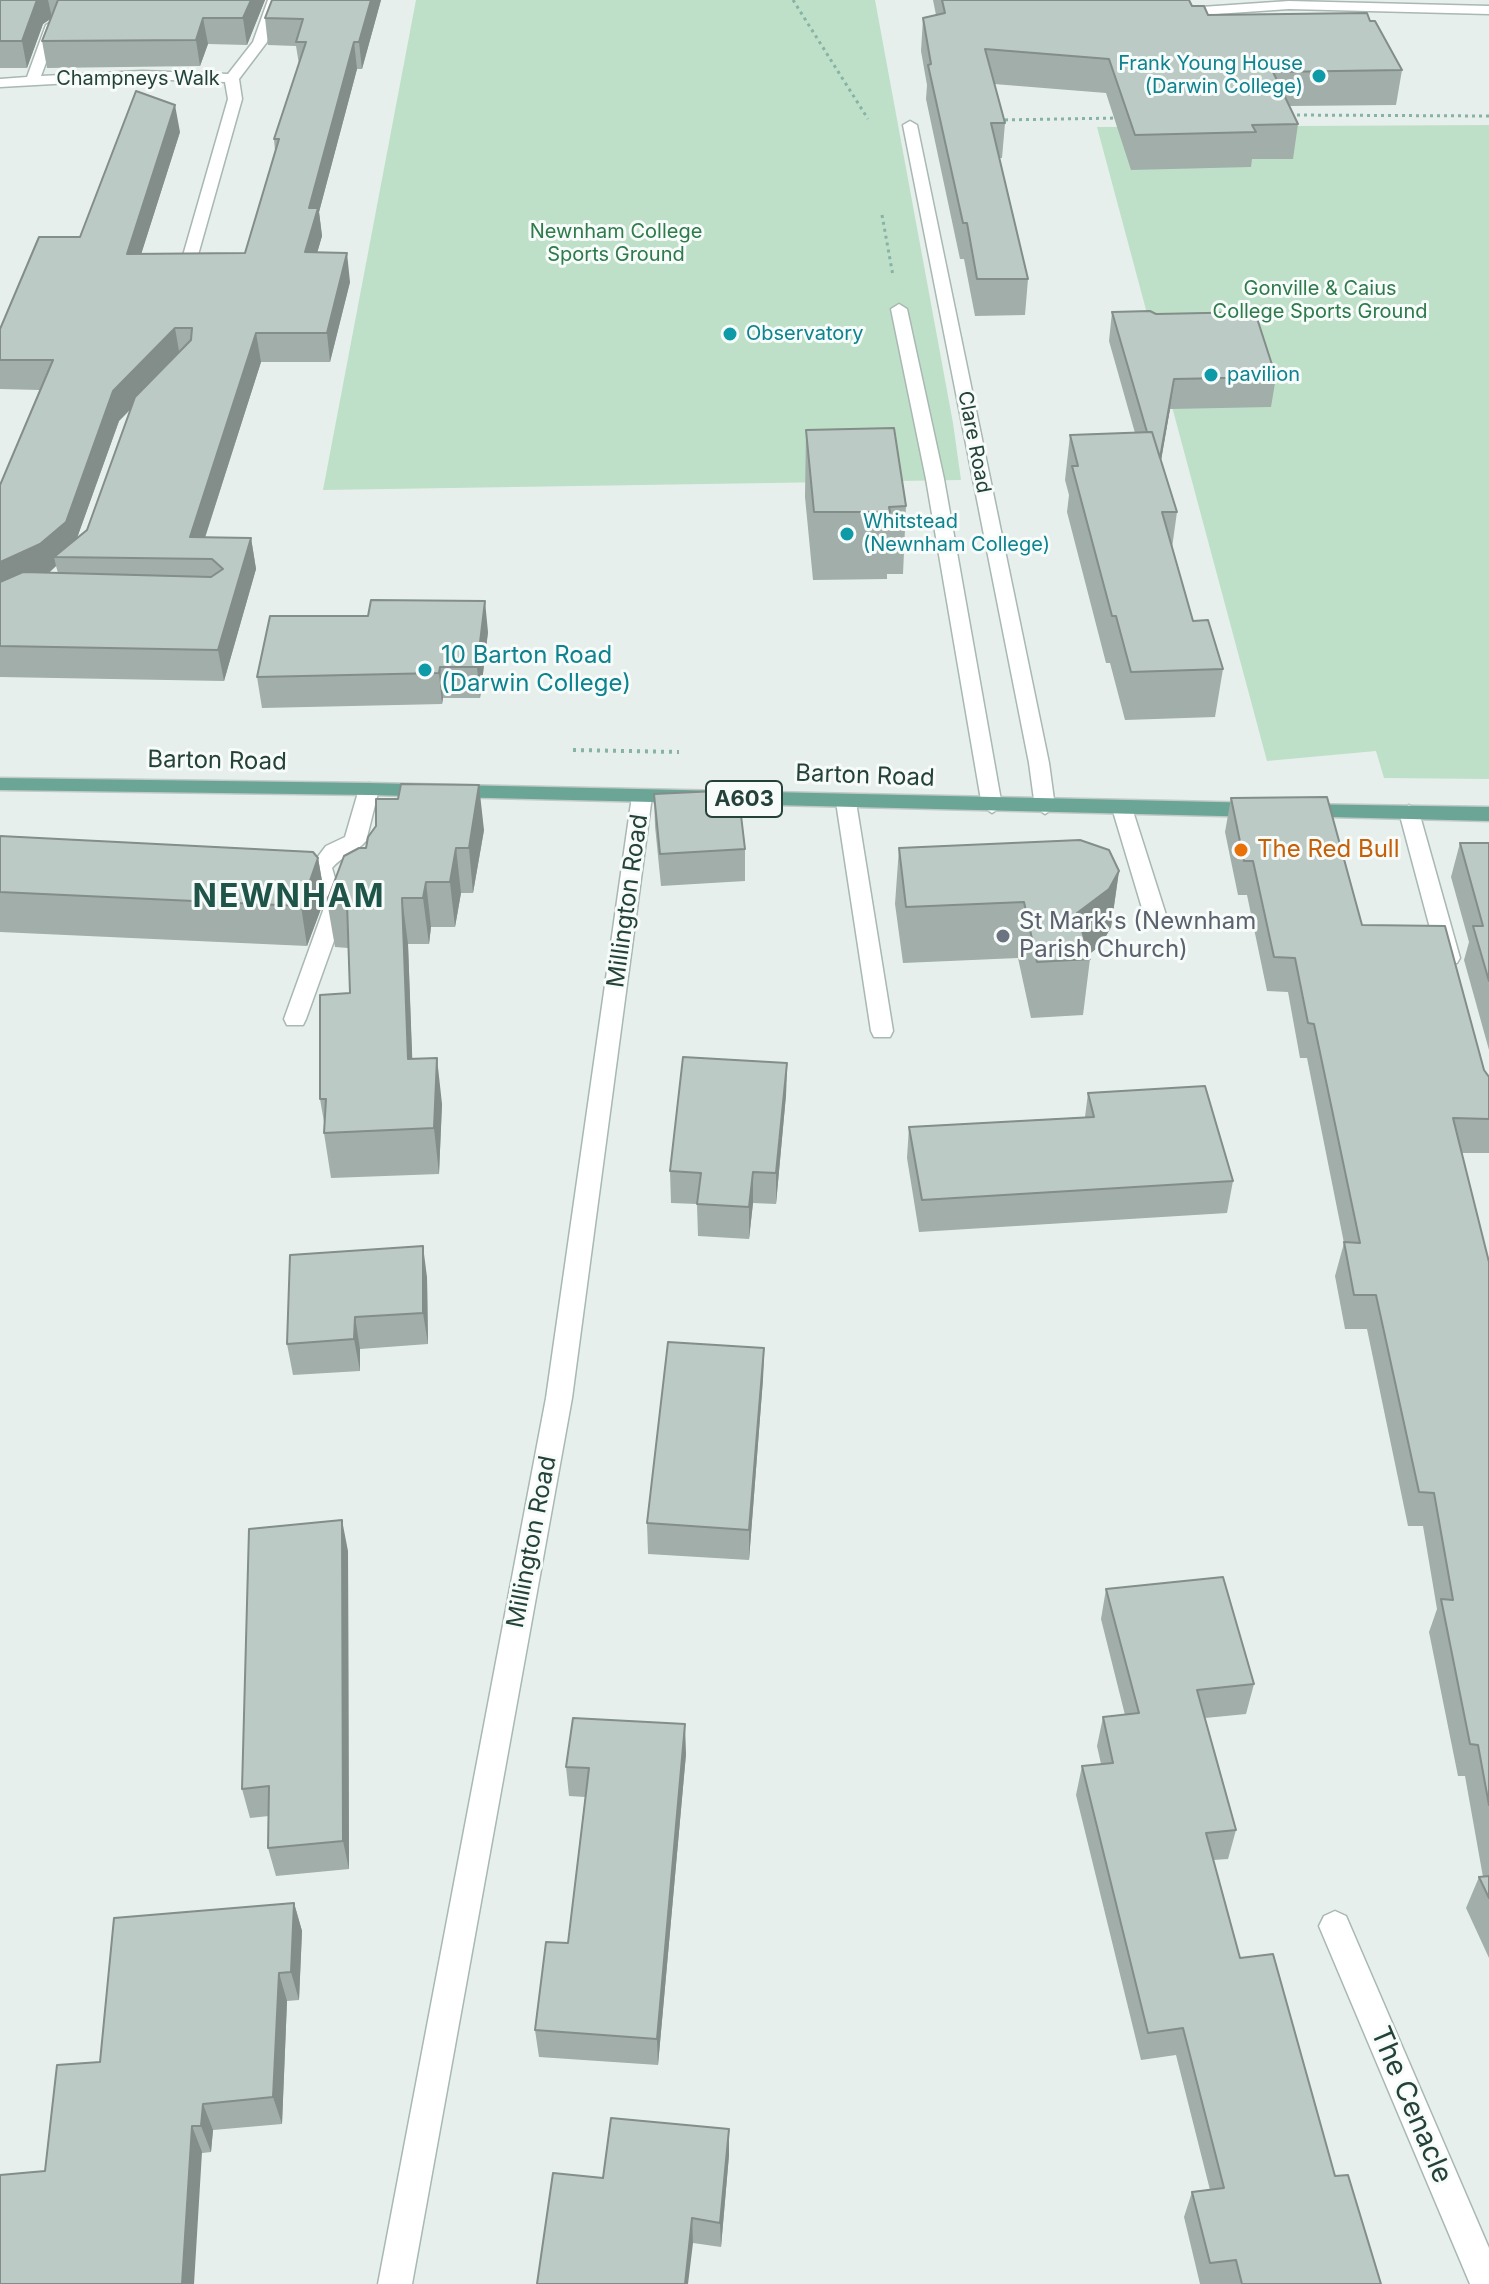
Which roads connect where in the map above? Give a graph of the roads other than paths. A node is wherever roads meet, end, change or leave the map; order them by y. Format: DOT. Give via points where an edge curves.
graph roads {
  1 [pos="275,0"];
  2 [pos="1489,10"];
  3 [pos="1152,16"];
  4 [pos="53,25"];
  5 [pos="232,78"];
  6 [pos="33,79"];
  7 [pos="0,83"];
  8 [pos="910,125"];
  9 [pos="190,259"];
  10 [pos="899,309"];
  11 [pos="0,784"];
  12 [pos="369,789"];
  13 [pos="642,796"];
  14 [pos="846,802"];
  15 [pos="992,806"];
  16 [pos="1045,807"];
  17 [pos="1122,808"];
  18 [pos="1409,812"];
  19 [pos="1489,814"];
  20 [pos="355,841"];
  21 [pos="368,863"];
  22 [pos="1156,918"];
  23 [pos="1456,980"];
  24 [pos="295,1019"];
  25 [pos="882,1031"];
  26 [pos="1335,1926"];
  27 [pos="395,2284"];
  28 [pos="1487,2284"];
  1 -- 5 [label="street" via="266,35"];
  2 -- 3 [label="street" via="1362,12 1275,5"];
  4 -- 6 [label="street"];
  5 -- 6 [label="street, Champneys Walk"];
  5 -- 9 [label="street, Champneys Walk" via="235,99"];
  6 -- 7 [label="street, Champneys Walk"];
  8 -- 16 [label="street, Clare Road"];
  10 -- 15 [label="street" via="935,479"];
  11 -- 12 [label="main road, Barton Road / A603"];
  12 -- 13 [label="main road, Barton Road / A603"];
  12 -- 20 [label="street"];
  13 -- 14 [label="main road, Barton Road / A603"];
  13 -- 27 [label="street, Millington Road" via="559,1398"];
  14 -- 15 [label="main road, Barton Road / A603"];
  14 -- 25 [label="street"];
  15 -- 16 [label="main road, Barton Road / A603"];
  16 -- 17 [label="main road, Barton Road / A603"];
  17 -- 18 [label="main road, Barton Road / A603"];
  17 -- 22 [label="street"];
  18 -- 19 [label="main road, Barton Road / A603"];
  18 -- 23 [label="street"];
  20 -- 21 [label="street"];
  20 -- 24 [label="street" via="334,851 321,867 325,880 347,892"];
  26 -- 28 [label="street, The Cenacle"];
}
